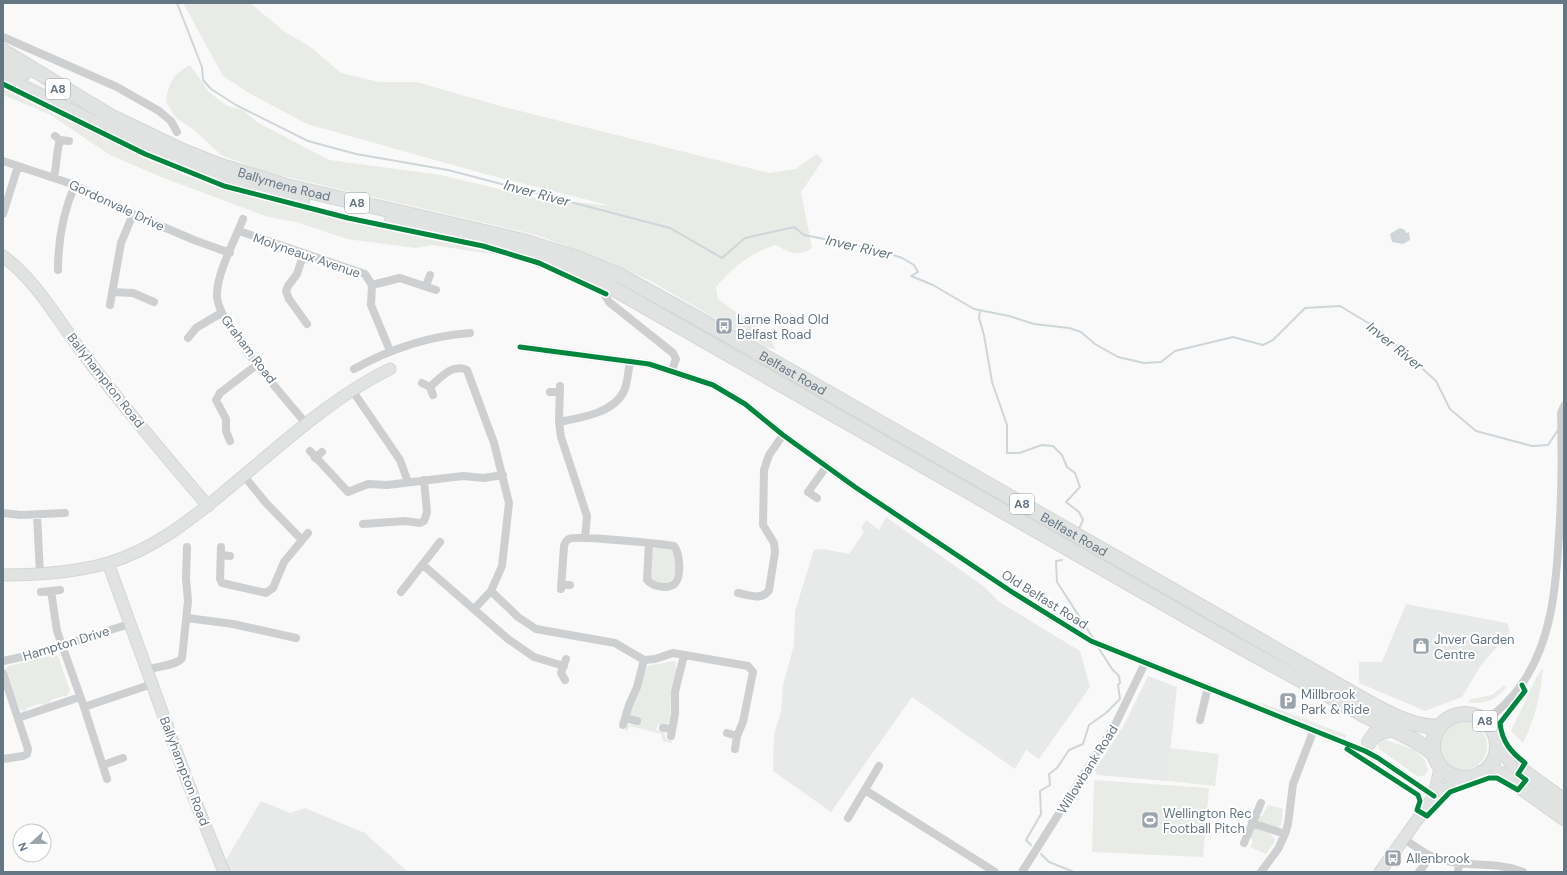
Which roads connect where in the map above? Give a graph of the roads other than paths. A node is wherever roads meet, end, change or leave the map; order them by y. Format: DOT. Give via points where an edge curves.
graph roads {
  1 [pos="3,37"];
  2 [pos="3,51"];
  3 [pos="3,64"];
  4 [pos="3,78"];
  5 [pos="112,117"];
  6 [pos="177,132"];
  7 [pos="69,141"];
  8 [pos="3,161"];
  9 [pos="18,166"];
  10 [pos="54,177"];
  11 [pos="75,185"];
  12 [pos="3,214"];
  13 [pos="133,214"];
  14 [pos="243,219"];
  15 [pos="239,231"];
  16 [pos="230,253"];
  17 [pos="304,253"];
  18 [pos="3,256"];
  19 [pos="58,270"];
  20 [pos="608,271"];
  21 [pos="430,275"];
  22 [pos="372,285"];
  23 [pos="426,286"];
  24 [pos="609,286"];
  25 [pos="436,290"];
  26 [pos="112,292"];
  27 [pos="154,302"];
  28 [pos="110,305"];
  29 [pos="222,313"];
  30 [pos="307,324"];
  31 [pos="465,331"];
  32 [pos="188,338"];
  33 [pos="520,347"];
  34 [pos="390,351"];
  35 [pos="630,361"];
  36 [pos="258,364"];
  37 [pos="354,369"];
  38 [pos="390,369"];
  39 [pos="672,370"];
  40 [pos="422,383"];
  41 [pos="352,390"];
  42 [pos="550,392"];
  43 [pos="1562,410"];
  44 [pos="559,422"];
  45 [pos="307,425"];
  46 [pos="783,435"];
  47 [pos="230,441"];
  48 [pos="310,451"];
  49 [pos="826,467"];
  50 [pos="502,475"];
  51 [pos="244,476"];
  52 [pos="424,480"];
  53 [pos="408,482"];
  54 [pos="817,498"];
  55 [pos="208,506"];
  56 [pos="3,513"];
  57 [pos="66,513"];
  58 [pos="37,515"];
  59 [pos="363,524"];
  60 [pos="308,533"];
  61 [pos="585,538"];
  62 [pos="302,540"];
  63 [pos="440,542"];
  64 [pos="649,543"];
  65 [pos="187,547"];
  66 [pos="221,547"];
  67 [pos="221,556"];
  68 [pos="230,556"];
  69 [pos="108,563"];
  70 [pos="423,565"];
  71 [pos="3,575"];
  72 [pos="40,575"];
  73 [pos="570,585"];
  74 [pos="60,590"];
  75 [pos="51,591"];
  76 [pos="491,591"];
  77 [pos="41,592"];
  78 [pos="401,592"];
  79 [pos="738,593"];
  80 [pos="474,609"];
  81 [pos="187,618"];
  82 [pos="129,624"];
  83 [pos="296,638"];
  84 [pos="62,646"];
  85 [pos="684,655"];
  86 [pos="644,660"];
  87 [pos="3,661"];
  88 [pos="1145,663"];
  89 [pos="147,670"];
  90 [pos="3,674"];
  91 [pos="565,680"];
  92 [pos="152,684"];
  93 [pos="1208,687"];
  94 [pos="80,697"];
  95 [pos="84,707"];
  96 [pos="18,718"];
  97 [pos="1200,720"];
  98 [pos="636,721"];
  99 [pos="1486,721"];
  100 [pos="1439,726"];
  101 [pos="663,728"];
  102 [pos="1391,729"];
  103 [pos="1313,732"];
  104 [pos="727,733"];
  105 [pos="737,736"];
  106 [pos="1497,741"];
  107 [pos="1367,747"];
  108 [pos="734,750"];
  109 [pos="1433,753"];
  110 [pos="123,758"];
  111 [pos="3,759"];
  112 [pos="103,765"];
  113 [pos="879,766"];
  114 [pos="1440,768"];
  115 [pos="1481,773"];
  116 [pos="1464,777"];
  117 [pos="107,779"];
  118 [pos="865,790"];
  119 [pos="1434,796"];
  120 [pos="1564,801"];
  121 [pos="1261,802"];
  122 [pos="848,818"];
  123 [pos="1564,818"];
  124 [pos="1252,823"];
  125 [pos="1285,834"];
  126 [pos="1404,839"];
  127 [pos="1244,843"];
  128 [pos="1431,856"];
  129 [pos="1459,868"];
  130 [pos="1520,871"];
  131 [pos="224,872"];
  132 [pos="995,872"];
  133 [pos="1022,872"];
  134 [pos="1261,872"];
  135 [pos="1380,872"];
  136 [pos="1420,872"];
  1 -- 6 [label="street" via="117,87 159,111 171,121"];
  2 -- 5 [label="highway, Ballymena Road / A8"];
  3 -- 5 [label="highway, A8"];
  4 -- 24 [label="highway, Ballymena Road / A8" via="183,164 282,196 496,245 544,259"];
  5 -- 20 [label="highway, Ballymena Road / A8" via="183,151 258,178 320,195 486,231 577,258"];
  7 -- 10 [label="street" via="58,138"];
  8 -- 9 [label="street, Gordonvale Drive"];
  9 -- 10 [label="street, Gordonvale Drive"];
  9 -- 12 [label="street"];
  10 -- 11 [label="street, Gordonvale Drive"];
  11 -- 13 [label="street, Gordonvale Drive"];
  11 -- 19 [label="street" via="65,208"];
  13 -- 16 [label="street, Gordonvale Drive"];
  13 -- 26 [label="street" via="123,237"];
  14 -- 15 [label="street, Graham Road"];
  15 -- 16 [label="street, Graham Road"];
  15 -- 17 [label="street, Molyneaux Avenue"];
  16 -- 29 [label="street, Graham Road" via="217,287 217,299"];
  17 -- 22 [label="street, Molyneaux Avenue" via="362,273"];
  17 -- 30 [label="street" via="297,274 286,291 288,299"];
  18 -- 55 [label="street, Ballyhampton Road" via="35,287 88,360"];
  20 -- 100 [label="highway, Belfast Road / A8" via="662,298 1350,692 1404,718 1426,726"];
  21 -- 23 [label="street"];
  22 -- 23 [label="street, Molyneaux Avenue" via="398,278"];
  22 -- 34 [label="street, Molyneaux Avenue" via="370,303"];
  23 -- 25 [label="street, Molyneaux Avenue"];
  24 -- 39 [label="street" via="605,295 609,302 673,353 676,359"];
  24 -- 102 [label="highway, Belfast Road / A8" via="1237,645"];
  26 -- 27 [label="street" via="133,293"];
  26 -- 28 [label="street"];
  29 -- 32 [label="street" via="196,328"];
  29 -- 36 [label="street, Graham Road"];
  31 -- 34 [label="street"];
  33 -- 35 [label="street, Old Belfast Road"];
  34 -- 37 [label="street"];
  35 -- 39 [label="street, Old Belfast Road"];
  35 -- 44 [label="street" via="624,390 615,402 592,415"];
  36 -- 45 [label="street, Graham Road"];
  36 -- 47 [label="street" via="220,393 216,400 226,419 226,431"];
  38 -- 41 [label="street"];
  39 -- 46 [label="street, Old Belfast Road" via="713,385 739,400"];
  40 -- 50 [label="street" via="432,391 446,373 457,368 467,370 494,443"];
  41 -- 45 [label="street"];
  41 -- 53 [label="street" via="400,460"];
  42 -- 44 [label="street" via="560,389"];
  43 -- 99 [label="street" via="1562,487 1555,598 1551,616 1537,657 1526,677 1510,699"];
  44 -- 61 [label="street" via="561,437 587,516"];
  45 -- 51 [label="street"];
  46 -- 49 [label="street, Old Belfast Road"];
  46 -- 79 [label="street" via="769,455 764,470 763,525 774,543 776,552 769,590 766,595 760,597"];
  48 -- 53 [label="street" via="319,455 348,492 368,484"];
  49 -- 54 [label="street" via="808,492"];
  49 -- 88 [label="street, Old Belfast Road" via="1012,592 1091,641"];
  50 -- 52 [label="street" via="490,478 463,476"];
  50 -- 76 [label="street" via="509,503 507,528 502,566"];
  51 -- 55 [label="street"];
  51 -- 62 [label="street"];
  52 -- 53 [label="street"];
  52 -- 59 [label="street" via="428,512 424,521"];
  55 -- 69 [label="street" via="157,542"];
  56 -- 58 [label="street"];
  57 -- 58 [label="street"];
  58 -- 72 [label="street"];
  60 -- 62 [label="street"];
  61 -- 64 [label="street"];
  61 -- 73 [label="street" via="571,538 566,542 561,587"];
  62 -- 67 [label="street" via="282,565 273,588 266,593 223,584 220,578"];
  63 -- 70 [label="street"];
  64 -- 64 [label="street" via="647,580 665,587 674,584 677,581 680,555 678,550 674,546"];
  65 -- 81 [label="street"];
  66 -- 67 [label="street"];
  67 -- 68 [label="street"];
  69 -- 72 [label="street" via="75,571"];
  69 -- 82 [label="street, Ballyhampton Road"];
  70 -- 78 [label="street"];
  70 -- 80 [label="street"];
  71 -- 72 [label="street"];
  74 -- 75 [label="street"];
  75 -- 77 [label="street"];
  75 -- 84 [label="street" via="55,623"];
  76 -- 80 [label="street"];
  76 -- 86 [label="street" via="518,617 536,629 615,644"];
  80 -- 91 [label="street" via="508,640 534,658 565,662 562,673"];
  81 -- 83 [label="street" via="233,624"];
  81 -- 89 [label="street" via="182,658 176,664 164,664"];
  82 -- 84 [label="street, Hampton Drive"];
  82 -- 89 [label="street, Ballyhampton Road"];
  84 -- 87 [label="street, Hampton Drive"];
  84 -- 94 [label="street"];
  85 -- 86 [label="street" via="674,653"];
  85 -- 101 [label="street" via="675,692 672,733"];
  85 -- 105 [label="street" via="748,666 753,672 743,722"];
  86 -- 98 [label="street" via="638,688 624,722"];
  88 -- 93 [label="street, Old Belfast Road"];
  88 -- 133 [label="street, Willowbank Road" via="1106,739"];
  89 -- 92 [label="street, Ballyhampton Road"];
  90 -- 96 [label="street"];
  92 -- 95 [label="street"];
  92 -- 131 [label="street, Ballyhampton Road"];
  93 -- 97 [label="street"];
  93 -- 103 [label="street, Old Belfast Road"];
  94 -- 95 [label="street"];
  94 -- 96 [label="street"];
  95 -- 112 [label="street"];
  96 -- 111 [label="street" via="28,749 27,754"];
  99 -- 100 [label="highway, A8" via="1476,715 1464,713 1448,718"];
  99 -- 106 [label="highway, A8"];
  100 -- 109 [label="highway" via="1435,734"];
  102 -- 107 [label="highway" via="1374,734"];
  102 -- 109 [label="highway, Belfast Road / A8"];
  103 -- 107 [label="street, Old Belfast Road"];
  103 -- 125 [label="street" via="1293,784"];
  104 -- 105 [label="street"];
  105 -- 108 [label="street"];
  106 -- 115 [label="highway, A8" via="1494,760"];
  106 -- 120 [label="highway, A8" via="1512,763"];
  107 -- 119 [label="street, Old Belfast Road" via="1378,758"];
  109 -- 114 [label="highway"];
  110 -- 112 [label="street"];
  112 -- 117 [label="street"];
  113 -- 118 [label="street"];
  114 -- 116 [label="highway" via="1448,774"];
  114 -- 119 [label="street"];
  115 -- 116 [label="highway"];
  115 -- 123 [label="highway" via="1496,772 1505,776"];
  116 -- 119 [label="street"];
  118 -- 122 [label="street"];
  118 -- 132 [label="street"];
  119 -- 126 [label="street"];
  121 -- 124 [label="street"];
  124 -- 125 [label="street"];
  124 -- 127 [label="street"];
  125 -- 134 [label="street" via="1278,849"];
  126 -- 128 [label="street"];
  126 -- 135 [label="street"];
  128 -- 129 [label="street"];
  128 -- 136 [label="street"];
  129 -- 130 [label="street" via="1495,866"];
}
